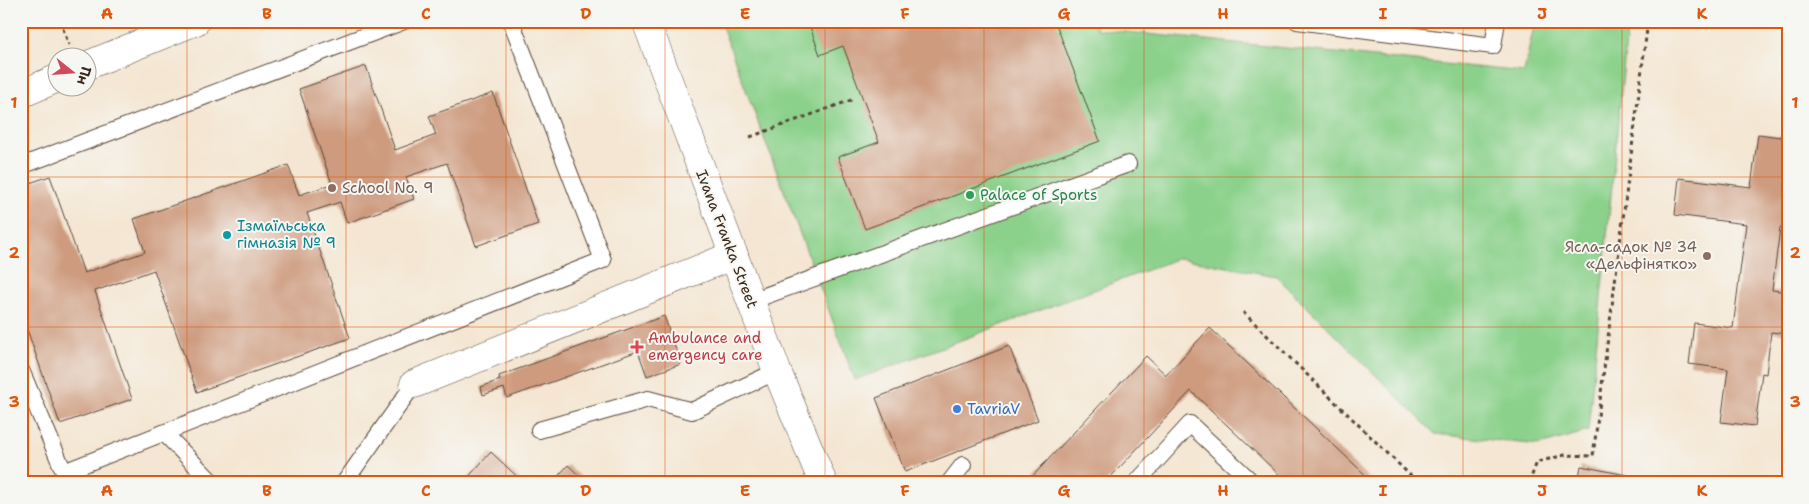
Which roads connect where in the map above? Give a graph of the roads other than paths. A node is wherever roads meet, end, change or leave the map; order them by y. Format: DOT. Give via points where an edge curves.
graph roads {
  1 [pos="196,21"];
  2 [pos="404,21"];
  3 [pos="511,21"];
  4 [pos="646,21"];
  5 [pos="1297,21"];
  6 [pos="1497,21"];
  7 [pos="1375,26"];
  8 [pos="98,51"];
  9 [pos="48,82"];
  10 [pos="21,94"];
  11 [pos="1128,164"];
  12 [pos="21,166"];
  13 [pos="734,255"];
  14 [pos="751,302"];
  15 [pos="21,370"];
  16 [pos="777,370"];
  17 [pos="414,384"];
  18 [pos="539,430"];
  19 [pos="164,433"];
  20 [pos="964,465"];
  21 [pos="213,483"];
  22 [pos="344,483"];
  23 [pos="823,483"];
  24 [pos="949,483"];
  25 [pos="1136,483"];
  26 [pos="1253,483"];
  1 -- 8 [label="street"];
  2 -- 12 [label="lane"];
  3 -- 19 [label="lane" via="603,260"];
  4 -- 13 [label="street, Ivana Franka Street"];
  5 -- 7 [label="lane"];
  6 -- 7 [label="lane" via="1493,46"];
  9 -- 10 [label="street"];
  11 -- 14 [label="lane"];
  13 -- 14 [label="street, Ivana Franka Street"];
  13 -- 17 [label="street"];
  14 -- 16 [label="street, Ivana Franka Street"];
  15 -- 19 [label="lane" via="64,472"];
  16 -- 18 [label="lane" via="692,411 648,399"];
  16 -- 23 [label="street, Ivana Franka Street"];
  17 -- 22 [label="lane"];
  19 -- 21 [label="lane"];
  20 -- 24 [label="lane"];
  25 -- 26 [label="lane" via="1190,424"];
}
